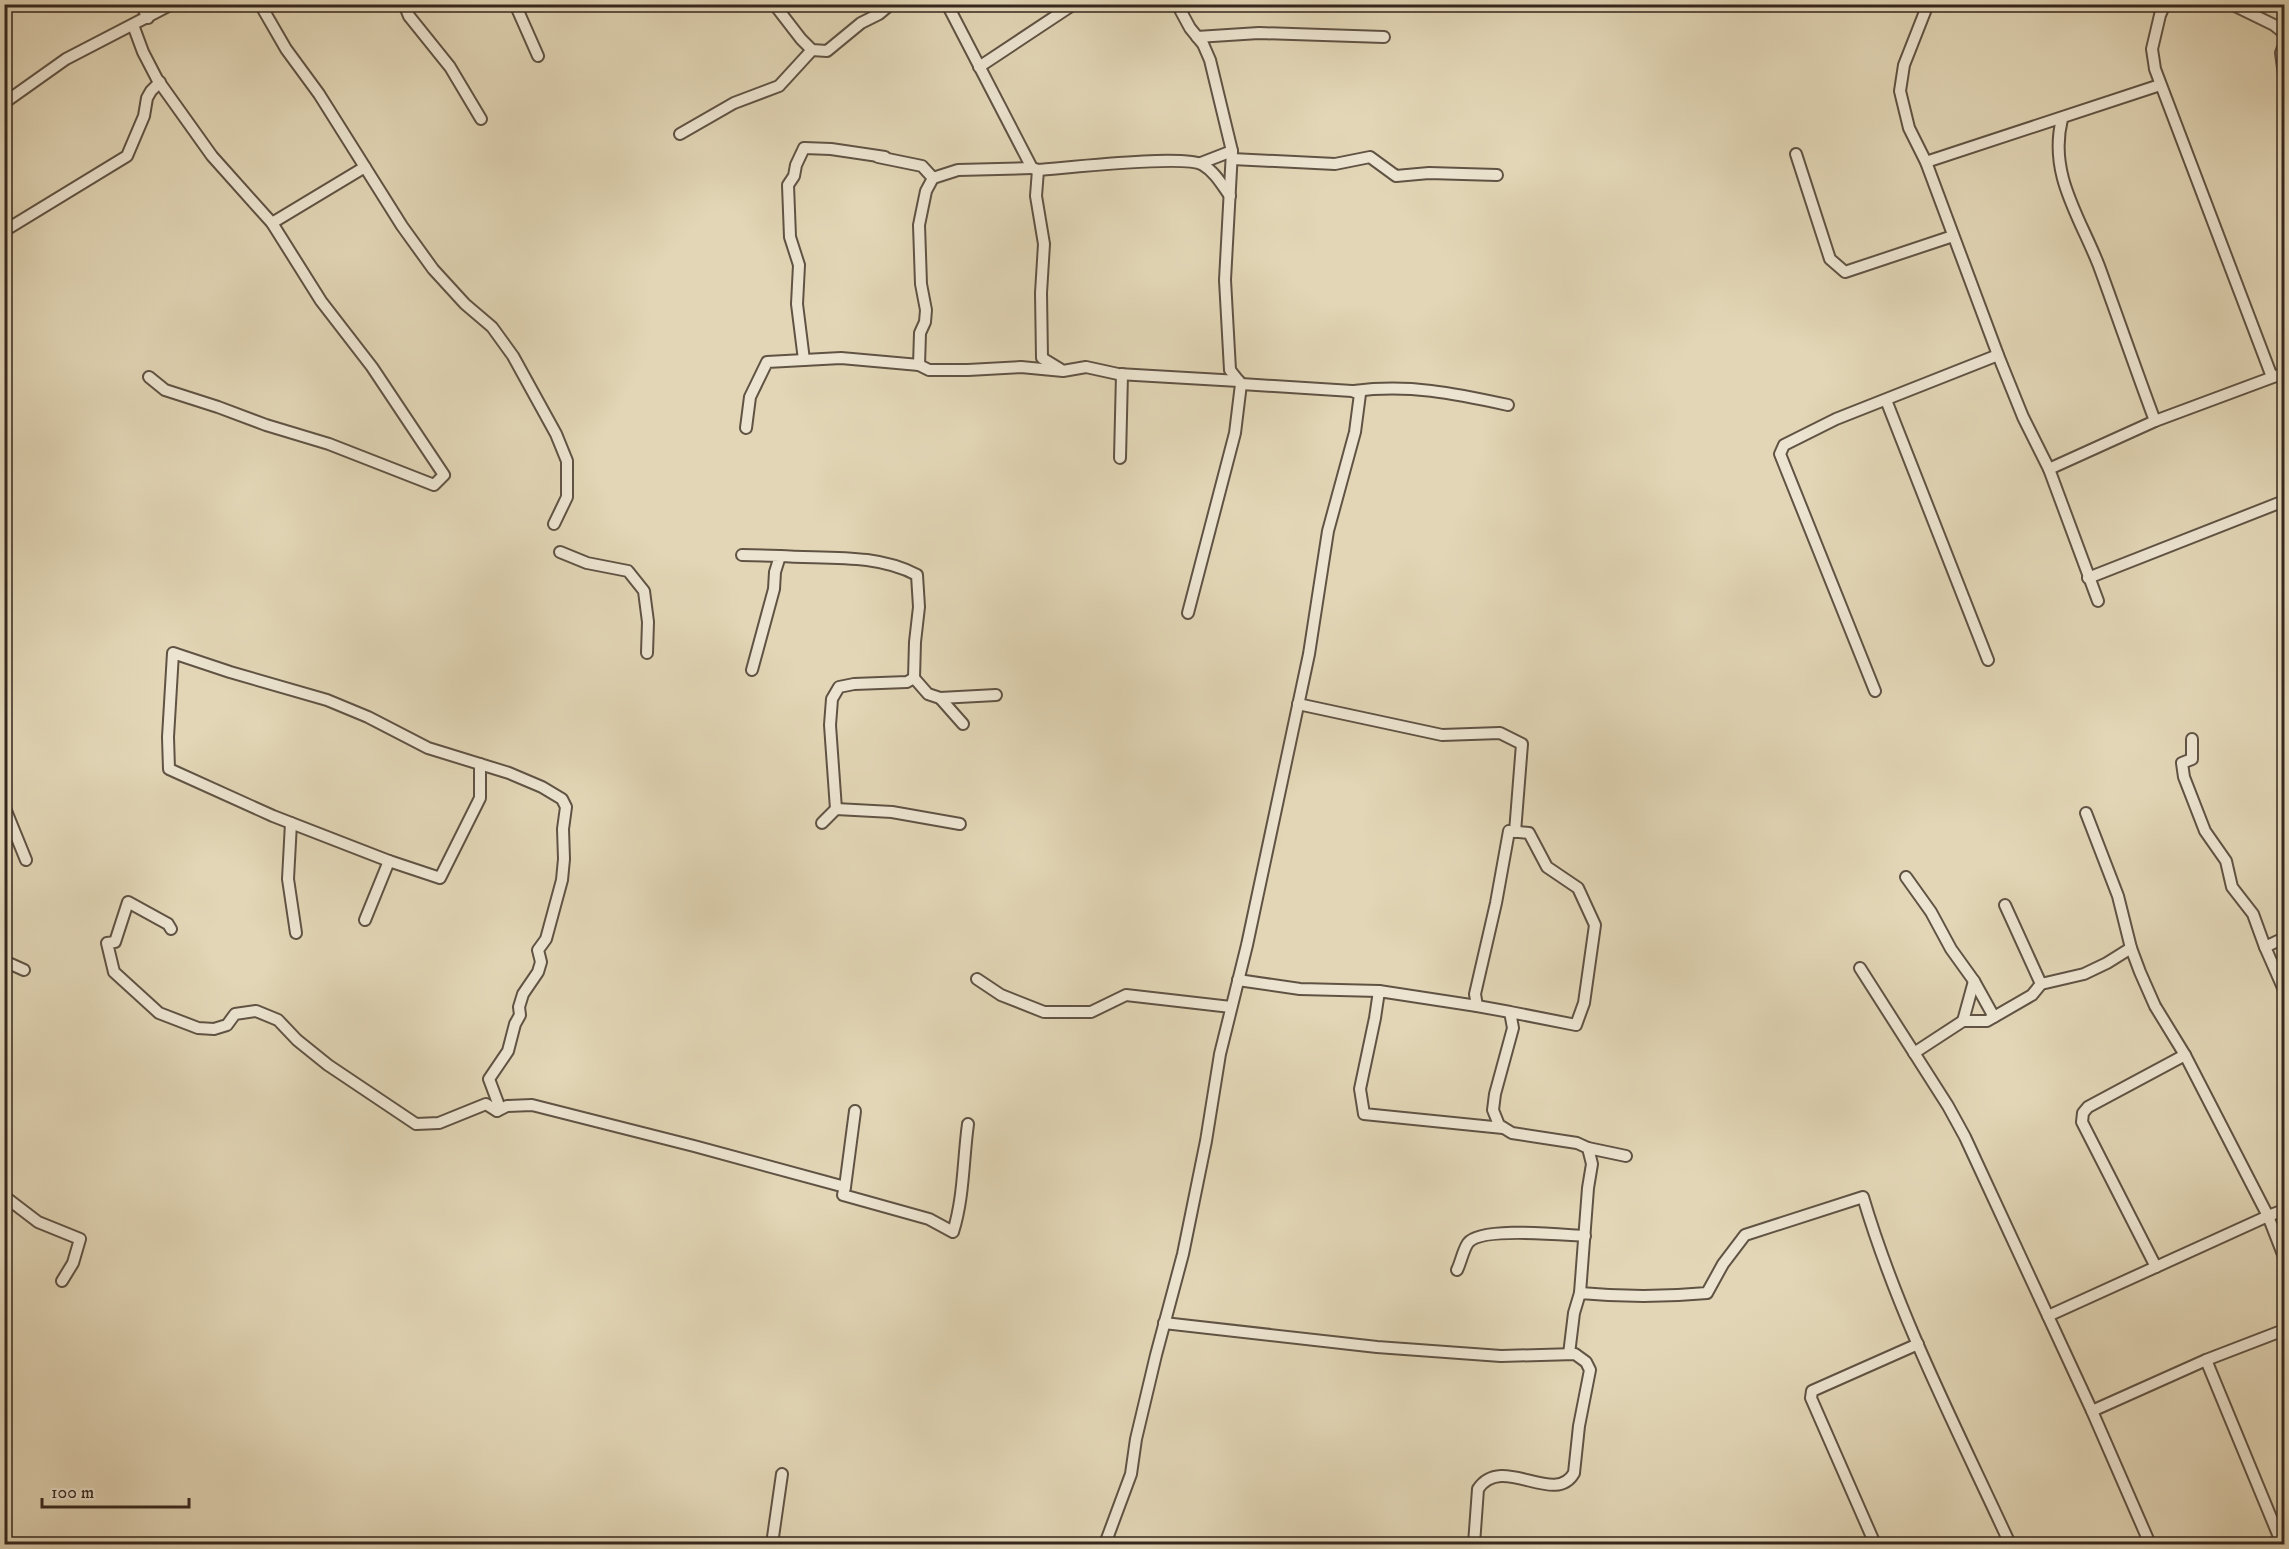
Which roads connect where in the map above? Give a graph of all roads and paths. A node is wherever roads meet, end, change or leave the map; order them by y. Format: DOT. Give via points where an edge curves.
graph roads {
  1 [pos="141,4"];
  2 [pos="172,4"];
  3 [pos="260,4"];
  4 [pos="404,4"];
  5 [pos="515,4"];
  6 [pos="774,4"];
  7 [pos="891,4"];
  8 [pos="947,4"];
  9 [pos="1074,4"];
  10 [pos="1177,4"];
  11 [pos="1928,4"];
  12 [pos="2165,4"];
  13 [pos="2231,4"];
  14 [pos="148,18"];
  15 [pos="133,25"];
  16 [pos="2284,33"];
  17 [pos="1384,37"];
  18 [pos="1197,38"];
  19 [pos="2284,45"];
  20 [pos="813,50"];
  21 [pos="538,56"];
  22 [pos="979,67"];
  23 [pos="2284,75"];
  24 [pos="160,82"];
  25 [pos="2160,86"];
  26 [pos="4,103"];
  27 [pos="481,119"];
  28 [pos="2062,119"];
  29 [pos="680,134"];
  30 [pos="1796,154"];
  31 [pos="1232,155"];
  32 [pos="1926,162"];
  33 [pos="1201,163"];
  34 [pos="365,166"];
  35 [pos="1035,169"];
  36 [pos="1497,175"];
  37 [pos="933,178"];
  38 [pos="1230,196"];
  39 [pos="272,223"];
  40 [pos="4,231"];
  41 [pos="1953,236"];
  42 [pos="1998,355"];
  43 [pos="804,360"];
  44 [pos="919,365"];
  45 [pos="1063,371"];
  46 [pos="2284,373"];
  47 [pos="1122,374"];
  48 [pos="149,377"];
  49 [pos="2272,377"];
  50 [pos="1240,383"];
  51 [pos="1352,391"];
  52 [pos="1886,400"];
  53 [pos="1508,405"];
  54 [pos="2155,422"];
  55 [pos="746,428"];
  56 [pos="1120,458"];
  57 [pos="2049,469"];
  58 [pos="2284,501"];
  59 [pos="554,524"];
  60 [pos="560,552"];
  61 [pos="742,555"];
  62 [pos="780,556"];
  63 [pos="2088,578"];
  64 [pos="2098,601"];
  65 [pos="1188,613"];
  66 [pos="647,653"];
  67 [pos="1988,660"];
  68 [pos="752,670"];
  69 [pos="915,678"];
  70 [pos="1875,691"];
  71 [pos="996,695"];
  72 [pos="940,698"];
  73 [pos="1298,704"];
  74 [pos="963,724"];
  75 [pos="2192,739"];
  76 [pos="480,764"];
  77 [pos="4,806"];
  78 [pos="836,808"];
  79 [pos="2086,813"];
  80 [pos="291,823"];
  81 [pos="822,823"];
  82 [pos="960,824"];
  83 [pos="1515,832"];
  84 [pos="26,860"];
  85 [pos="388,861"];
  86 [pos="1906,877"];
  87 [pos="2005,905"];
  88 [pos="365,920"];
  89 [pos="171,929"];
  90 [pos="296,933"];
  91 [pos="2284,938"];
  92 [pos="2265,947"];
  93 [pos="2131,948"];
  94 [pos="4,961"];
  95 [pos="1860,968"];
  96 [pos="24,970"];
  97 [pos="977,979"];
  98 [pos="1238,980"];
  99 [pos="1974,981"];
  100 [pos="2041,984"];
  101 [pos="1379,990"];
  102 [pos="2284,990"];
  103 [pos="1477,1006"];
  104 [pos="1231,1007"];
  105 [pos="1510,1012"];
  106 [pos="1994,1017"];
  107 [pos="1963,1021"];
  108 [pos="1914,1053"];
  109 [pos="2185,1055"];
  110 [pos="497,1111"];
  111 [pos="855,1111"];
  112 [pos="968,1124"];
  113 [pos="1504,1128"];
  114 [pos="1588,1148"];
  115 [pos="1626,1156"];
  116 [pos="845,1187"];
  117 [pos="4,1196"];
  118 [pos="2284,1210"];
  119 [pos="2268,1216"];
  120 [pos="1585,1236"];
  121 [pos="2284,1257"];
  122 [pos="2156,1267"];
  123 [pos="1457,1270"];
  124 [pos="62,1281"];
  125 [pos="1580,1293"];
  126 [pos="2048,1316"];
  127 [pos="1164,1323"];
  128 [pos="2284,1330"];
  129 [pos="1918,1344"];
  130 [pos="1569,1354"];
  131 [pos="2206,1360"];
  132 [pos="2092,1411"];
  133 [pos="782,1474"];
  134 [pos="772,1545"];
  135 [pos="1105,1545"];
  136 [pos="1474,1545"];
  137 [pos="1875,1545"];
  138 [pos="2010,1545"];
  139 [pos="2150,1545"];
  140 [pos="2282,1545"];
  1 -- 14 [label="street"];
  2 -- 14 [label="street"];
  3 -- 34 [label="street"];
  4 -- 27 [label="street" via="409,16 450,67"];
  5 -- 21 [label="street"];
  6 -- 20 [label="street"];
  7 -- 20 [label="street" via="826,51"];
  8 -- 22 [label="street"];
  9 -- 22 [label="street"];
  10 -- 18 [label="street"];
  11 -- 32 [label="street" via="1904,65 1900,91 1909,128"];
  12 -- 25 [label="street" via="2152,49"];
  13 -- 16 [label="street"];
  14 -- 15 [label="street"];
  15 -- 24 [label="street"];
  15 -- 26 [label="street" via="66,59"];
  17 -- 18 [label="street" via="1259,33"];
  18 -- 31 [label="street" via="1210,60"];
  19 -- 23 [label="street"];
  20 -- 29 [label="street" via="779,86 734,103"];
  22 -- 35 [label="street"];
  24 -- 39 [label="street" via="212,156"];
  24 -- 40 [label="street" via="147,98 144,116 127,156"];
  25 -- 28 [label="street"];
  25 -- 49 [label="street"];
  28 -- 32 [label="street"];
  28 -- 54 [label="street" via="2057,137 2064,187 2098,264"];
  30 -- 41 [label="street" via="1830,259 1845,272"];
  31 -- 33 [label="street"];
  31 -- 36 [label="street" via="1335,164 1370,157 1396,176"];
  31 -- 38 [label="street"];
  32 -- 41 [label="street"];
  33 -- 35 [label="street" via="1143,162"];
  33 -- 38 [label="street"];
  34 -- 39 [label="street"];
  34 -- 59 [label="street" via="433,269 506,346 556,434 567,461 568,485 567,497"];
  35 -- 37 [label="street" via="958,170"];
  35 -- 45 [label="street" via="1044,244 1042,358"];
  37 -- 43 [label="street" via="922,166 804,148 788,185 790,237 799,265 797,304"];
  37 -- 44 [label="street" via="919,225 926,310 920,333"];
  38 -- 50 [label="street" via="1226,280 1230,370"];
  39 -- 48 [label="street" via="321,301 372,367 444,474 434,486 329,444 165,390"];
  41 -- 42 [label="street"];
  42 -- 52 [label="street"];
  42 -- 57 [label="street"];
  43 -- 44 [label="street" via="841,358"];
  43 -- 55 [label="street" via="767,362 750,398"];
  44 -- 45 [label="street" via="928,370 1021,367"];
  45 -- 47 [label="street" via="1086,367"];
  46 -- 49 [label="street"];
  47 -- 50 [label="street"];
  47 -- 56 [label="street"];
  49 -- 54 [label="street"];
  50 -- 51 [label="street"];
  50 -- 65 [label="street" via="1235,433"];
  51 -- 53 [label="street" via="1440,390"];
  51 -- 73 [label="street" via="1360,394 1355,432 1328,531"];
  52 -- 67 [label="street"];
  52 -- 70 [label="street" via="1784,445 1780,454"];
  54 -- 57 [label="street"];
  57 -- 63 [label="street"];
  58 -- 63 [label="street"];
  60 -- 66 [label="street" via="587,563 628,571 644,591"];
  61 -- 62 [label="street"];
  62 -- 68 [label="street"];
  62 -- 69 [label="street" via="847,558 903,568 917,575"];
  63 -- 64 [label="street"];
  69 -- 72 [label="street" via="928,694"];
  69 -- 78 [label="street" via="839,687 832,699 830,725"];
  71 -- 72 [label="street"];
  72 -- 74 [label="street"];
  73 -- 83 [label="street" via="1442,735 1500,733 1522,744"];
  73 -- 98 [label="street"];
  75 -- 92 [label="street" via="2192,759 2182,763 2184,777 2205,831 2226,861 2232,887 2253,914"];
  76 -- 80 [label="street" via="428,748 327,700 173,653 168,726 170,770"];
  76 -- 85 [label="street" via="480,798 440,878"];
  76 -- 110 [label="street" via="531,782 562,799 566,807 561,886 546,939 538,950 541,962 523,994 508,1051 489,1079"];
  77 -- 84 [label="street"];
  78 -- 81 [label="street"];
  78 -- 82 [label="street" via="892,812"];
  79 -- 93 [label="street" via="2118,896"];
  80 -- 85 [label="street"];
  80 -- 90 [label="street" via="288,879"];
  83 -- 103 [label="street" via="1509,831 1474,994"];
  83 -- 105 [label="street" via="1529,833 1547,867 1578,888 1595,925 1584,1003 1576,1025"];
  85 -- 88 [label="street"];
  86 -- 99 [label="street"];
  87 -- 100 [label="street"];
  89 -- 110 [label="street" via="128,903 115,942 107,943 114,972 159,1013 198,1028 214,1029 226,1025 235,1014 256,1011 278,1020 328,1065 416,1124 439,1123 486,1104"];
  91 -- 92 [label="street"];
  92 -- 102 [label="street"];
  93 -- 100 [label="street" via="2084,974"];
  93 -- 109 [label="street" via="2156,1006"];
  94 -- 96 [label="street"];
  95 -- 108 [label="street"];
  97 -- 104 [label="street" via="1001,995 1044,1012 1091,1012 1126,995"];
  98 -- 101 [label="street" via="1300,989"];
  98 -- 104 [label="street"];
  99 -- 106 [label="street"];
  99 -- 107 [label="street"];
  100 -- 106 [label="street" via="2032,995"];
  101 -- 103 [label="street"];
  101 -- 113 [label="street" via="1360,1089 1364,1114"];
  103 -- 105 [label="street"];
  104 -- 127 [label="street" via="1183,1254"];
  105 -- 113 [label="street" via="1514,1028 1493,1110 1498,1125"];
  106 -- 107 [label="street" via="1987,1021"];
  107 -- 108 [label="street"];
  108 -- 126 [label="street" via="1965,1137"];
  109 -- 119 [label="street"];
  109 -- 122 [label="street" via="2082,1113 2082,1122"];
  110 -- 116 [label="street" via="507,1106 532,1105"];
  111 -- 116 [label="street"];
  112 -- 116 [label="street" via="960,1210 953,1232 929,1219 843,1195"];
  113 -- 114 [label="street" via="1512,1133"];
  114 -- 115 [label="street"];
  114 -- 120 [label="street" via="1592,1164"];
  117 -- 124 [label="street" via="38,1222 80,1239 73,1263"];
  118 -- 119 [label="street"];
  119 -- 121 [label="street"];
  119 -- 122 [label="street"];
  120 -- 123 [label="street" via="1523,1232 1482,1235 1469,1242"];
  120 -- 125 [label="street"];
  122 -- 126 [label="street"];
  125 -- 129 [label="street" via="1668,1297 1707,1293 1745,1235 1863,1197 1875,1238"];
  125 -- 130 [label="street"];
  126 -- 132 [label="street"];
  127 -- 130 [label="street" via="1502,1356"];
  127 -- 135 [label="street" via="1131,1474"];
  128 -- 131 [label="street"];
  129 -- 137 [label="street" via="1812,1391 1811,1398"];
  129 -- 138 [label="street"];
  130 -- 136 [label="street" via="1586,1362 1590,1370 1574,1473 1563,1484 1512,1476 1484,1481 1478,1489"];
  131 -- 132 [label="street"];
  131 -- 140 [label="street"];
  132 -- 139 [label="street"];
  133 -- 134 [label="street"];
}
